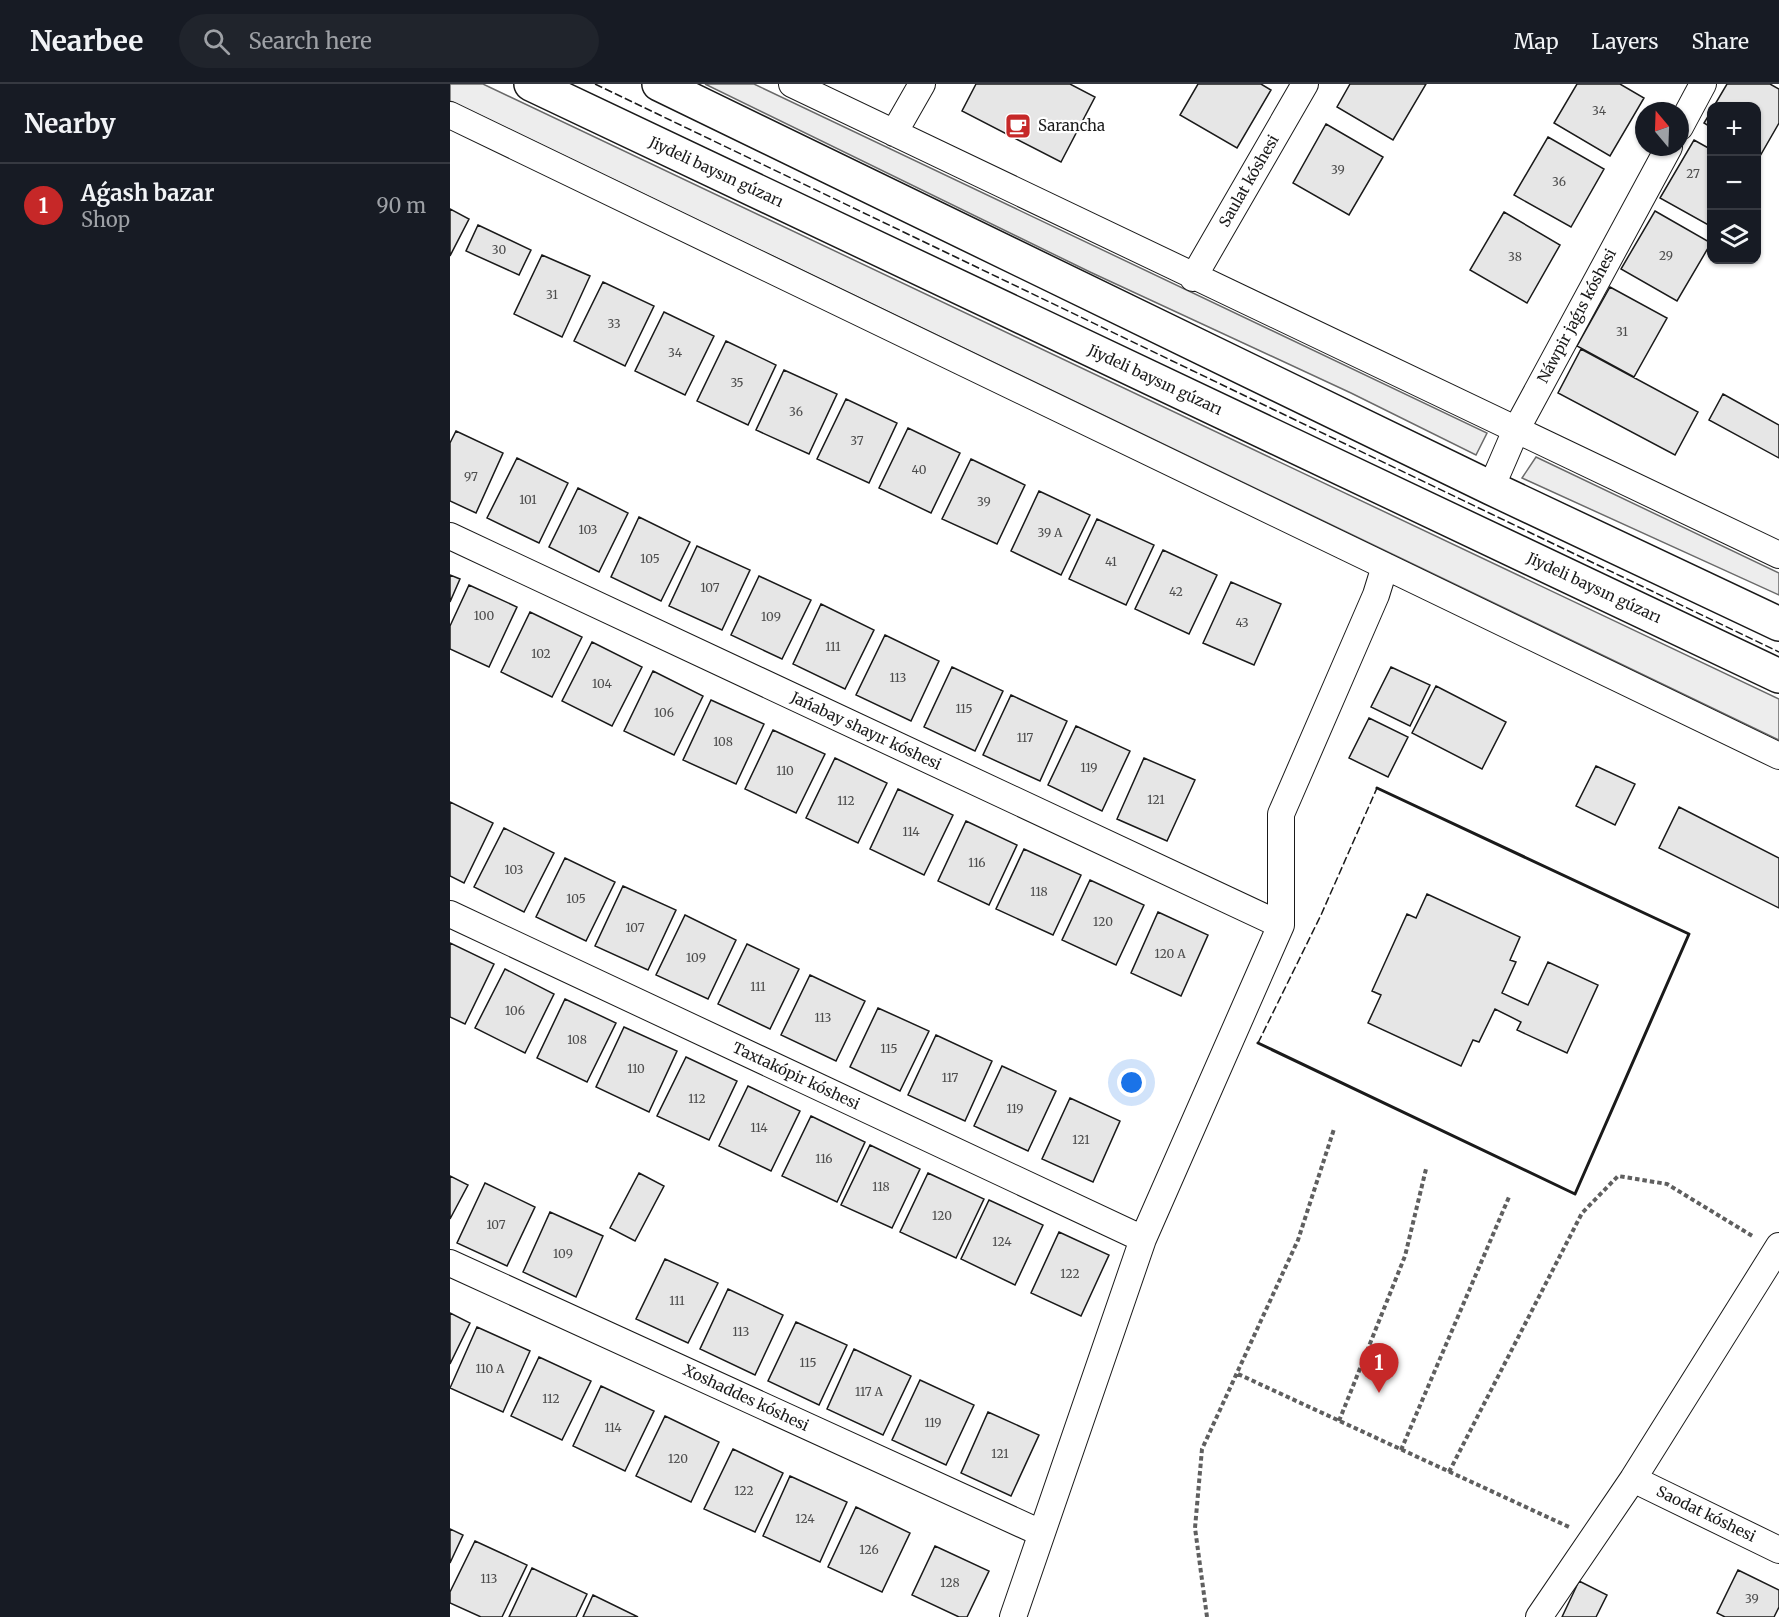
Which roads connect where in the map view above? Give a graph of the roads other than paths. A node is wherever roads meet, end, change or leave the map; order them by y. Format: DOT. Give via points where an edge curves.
graph roads {
  1 [pos="531,84"];
  2 [pos="659,84"];
  3 [pos="792,84"];
  4 [pos="922,84"];
  5 [pos="1305,84"];
  6 [pos="1703,84"];
  7 [pos="1689,110"];
  8 [pos="450,115"];
  9 [pos="894,133"];
  10 [pos="1664,156"];
  11 [pos="1193,278"];
  12 [pos="1516,430"];
  13 [pos="1491,488"];
  14 [pos="450,536"];
  15 [pos="1779,555"];
  16 [pos="1385,566"];
  17 [pos="1779,624"];
  18 [pos="1779,676"];
  19 [pos="1779,756"];
  20 [pos="450,914"];
  21 [pos="1281,925"];
  22 [pos="1143,1239"];
  23 [pos="1778,1248"];
  24 [pos="450,1263"];
  25 [pos="1633,1479"];
  26 [pos="1041,1533"];
  27 [pos="1779,1550"];
  28 [pos="1013,1617"];
  29 [pos="1539,1617"];
  1 -- 18 [label="main road, Jiydeli baysın gúzarı"];
  2 -- 13 [label="main road"];
  3 -- 9 [label="street"];
  4 -- 9 [label="street"];
  5 -- 11 [label="street, Saulat kóshesi"];
  6 -- 7 [label="street"];
  8 -- 16 [label="street"];
  9 -- 11 [label="street"];
  10 -- 12 [label="street, Náwpir jaǵıs kóshesi"];
  11 -- 12 [label="street"];
  12 -- 13 [label="street, Náwpir jaǵıs kóshesi"];
  12 -- 15 [label="street"];
  13 -- 17 [label="main road"];
  14 -- 21 [label="street, Jańabay shayır kóshesi"];
  16 -- 19 [label="street"];
  16 -- 21 [label="street" via="1281,814"];
  20 -- 22 [label="street, Taxtakópir kóshesi"];
  21 -- 22 [label="street"];
  22 -- 26 [label="street"];
  23 -- 25 [label="street"];
  24 -- 26 [label="street, Xoshaddes kóshesi"];
  25 -- 27 [label="street, Saodat kóshesi"];
  25 -- 29 [label="street"];
  26 -- 28 [label="street"];
}
